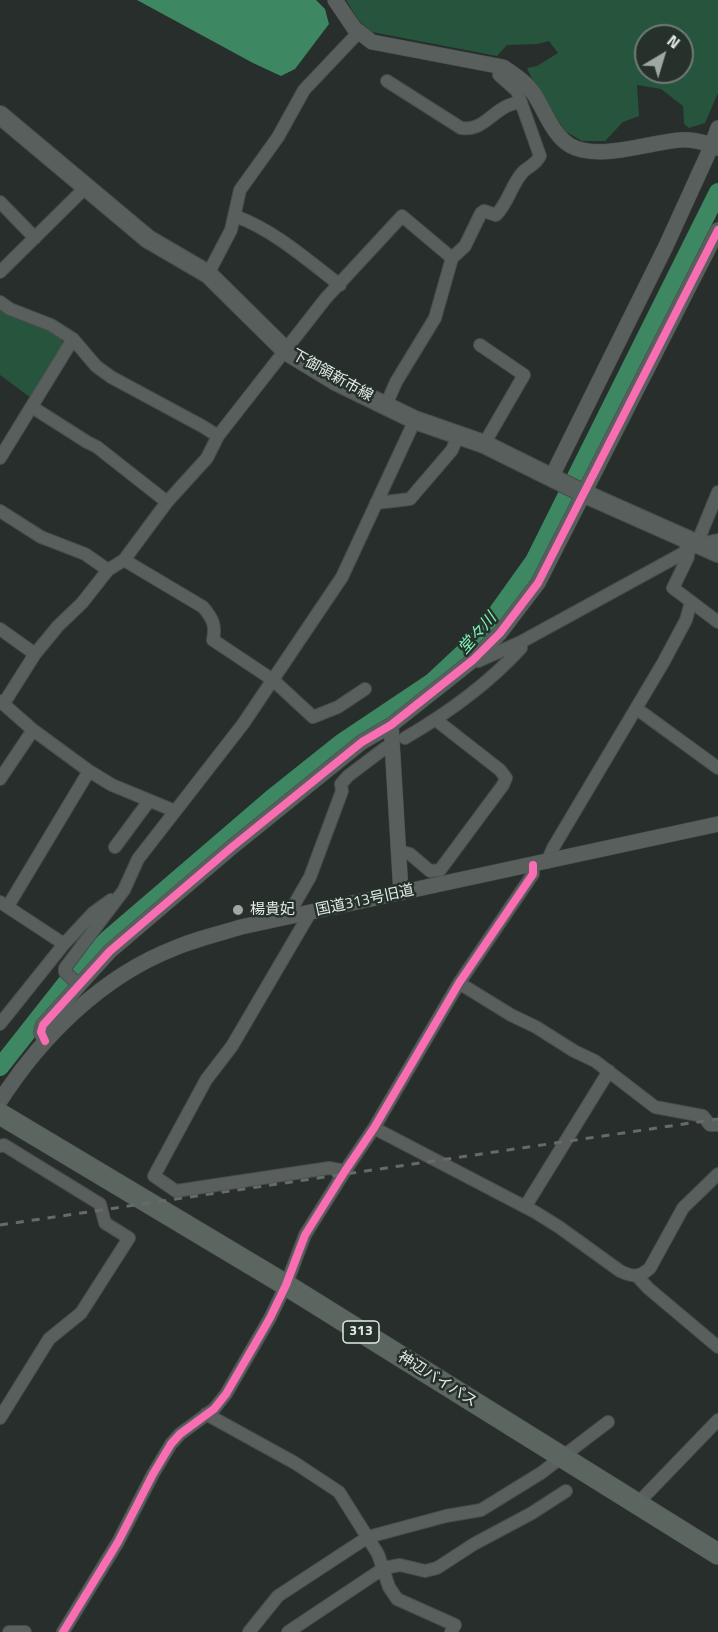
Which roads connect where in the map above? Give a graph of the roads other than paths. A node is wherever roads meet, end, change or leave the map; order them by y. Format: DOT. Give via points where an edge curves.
graph roads {
  1 [pos="335,0"];
  2 [pos="358,33"];
  3 [pos="503,67"];
  4 [pos="387,81"];
  5 [pos="521,102"];
  6 [pos="0,116"];
  7 [pos="718,128"];
  8 [pos="710,145"];
  9 [pos="85,188"];
  10 [pos="0,202"];
  11 [pos="235,216"];
  12 [pos="718,230"];
  13 [pos="35,238"];
  14 [pos="452,258"];
  15 [pos="0,271"];
  16 [pos="208,274"];
  17 [pos="340,285"];
  18 [pos="0,302"];
  19 [pos="73,339"];
  20 [pos="480,345"];
  21 [pos="286,351"];
  22 [pos="386,405"];
  23 [pos="32,407"];
  24 [pos="415,420"];
  25 [pos="458,435"];
  26 [pos="218,436"];
  27 [pos="484,444"];
  28 [pos="2,452"];
  29 [pos="570,487"];
  30 [pos="718,492"];
  31 [pos="167,502"];
  32 [pos="376,503"];
  33 [pos="0,511"];
  34 [pos="698,543"];
  35 [pos="718,553"];
  36 [pos="124,560"];
  37 [pos="108,570"];
  38 [pos="691,602"];
  39 [pos="718,622"];
  40 [pos="0,628"];
  41 [pos="521,642"];
  42 [pos="35,654"];
  43 [pos="474,660"];
  44 [pos="273,680"];
  45 [pos="365,689"];
  46 [pos="2,702"];
  47 [pos="637,709"];
  48 [pos="436,720"];
  49 [pos="391,725"];
  50 [pos="33,730"];
  51 [pos="405,738"];
  52 [pos="384,748"];
  53 [pos="718,768"];
  54 [pos="89,771"];
  55 [pos="0,779"];
  56 [pos="149,801"];
  57 [pos="175,811"];
  58 [pos="718,824"];
  59 [pos="115,847"];
  60 [pos="399,851"];
  61 [pos="540,863"];
  62 [pos="124,890"];
  63 [pos="401,893"];
  64 [pos="4,904"];
  65 [pos="310,913"];
  66 [pos="293,916"];
  67 [pos="64,944"];
  68 [pos="459,983"];
  69 [pos="78,984"];
  70 [pos="2,1016"];
  71 [pos="45,1041"];
  72 [pos="609,1071"];
  73 [pos="0,1101"];
  74 [pos="0,1114"];
  75 [pos="718,1125"];
  76 [pos="374,1128"];
  77 [pos="0,1146"];
  78 [pos="345,1171"];
  79 [pos="718,1174"];
  80 [pos="525,1207"];
  81 [pos="636,1275"];
  82 [pos="286,1285"];
  83 [pos="718,1347"];
  84 [pos="206,1414"];
  85 [pos="0,1418"];
  86 [pos="718,1420"];
  87 [pos="609,1422"];
  88 [pos="561,1458"];
  89 [pos="566,1491"];
  90 [pos="637,1504"];
  91 [pos="368,1537"];
  92 [pos="718,1554"];
  93 [pos="384,1568"];
  94 [pos="9,1632"];
  95 [pos="25,1632"];
  96 [pos="63,1632"];
  97 [pos="249,1632"];
  98 [pos="288,1632"];
  99 [pos="451,1632"];
  1 -- 2 [label="street"];
  2 -- 3 [label="street" via="381,45"];
  2 -- 11 [label="street" via="304,90 278,137 240,190"];
  3 -- 5 [label="street" via="499,75 517,92"];
  3 -- 8 [label="street" via="521,78 561,138 573,147 609,151 683,140"];
  4 -- 5 [label="street" via="461,128 478,127 507,105"];
  5 -- 14 [label="street" via="540,156 520,174 504,208 496,215 480,213 465,246"];
  6 -- 9 [label="main road, 下御領新市線"];
  7 -- 8 [label="street"];
  8 -- 29 [label="street"];
  9 -- 13 [label="street"];
  9 -- 16 [label="main road, 下御領新市線" via="148,239"];
  10 -- 13 [label="street"];
  11 -- 16 [label="street"];
  11 -- 17 [label="street" via="282,242"];
  12 -- 29 [label="street"];
  13 -- 15 [label="street"];
  14 -- 17 [label="street" via="402,216"];
  14 -- 22 [label="street" via="435,318"];
  16 -- 21 [label="main road, 下御領新市線"];
  17 -- 21 [label="street"];
  18 -- 19 [label="street"];
  19 -- 23 [label="street"];
  19 -- 26 [label="street" via="111,377"];
  20 -- 27 [label="street" via="524,375"];
  21 -- 22 [label="main road, 下御領新市線" via="337,382"];
  21 -- 26 [label="street"];
  22 -- 24 [label="main road, 下御領新市線"];
  23 -- 28 [label="street"];
  23 -- 31 [label="street" via="97,447"];
  24 -- 25 [label="main road, 下御領新市線"];
  24 -- 32 [label="street"];
  25 -- 27 [label="main road, 下御領新市線"];
  25 -- 32 [label="street" via="452,450 410,499"];
  26 -- 31 [label="street" via="207,458"];
  27 -- 29 [label="main road, 下御領新市線"];
  29 -- 34 [label="main road, 下御領新市線"];
  29 -- 43 [label="street" via="538,583"];
  30 -- 34 [label="street"];
  31 -- 36 [label="street"];
  32 -- 44 [label="street" via="342,577"];
  33 -- 37 [label="street" via="41,537 84,554"];
  34 -- 35 [label="main road, 下御領新市線"];
  34 -- 38 [label="street" via="673,588"];
  34 -- 41 [label="street"];
  36 -- 37 [label="street"];
  36 -- 44 [label="street" via="203,607 216,626 213,640"];
  37 -- 42 [label="street"];
  38 -- 39 [label="street"];
  38 -- 47 [label="street" via="681,630"];
  40 -- 42 [label="street"];
  41 -- 43 [label="street"];
  41 -- 48 [label="street" via="521,648 499,672"];
  42 -- 46 [label="street"];
  43 -- 49 [label="street"];
  44 -- 45 [label="street" via="313,717 338,707"];
  44 -- 57 [label="street"];
  46 -- 50 [label="street"];
  47 -- 53 [label="street"];
  47 -- 61 [label="street" via="553,848"];
  48 -- 51 [label="street"];
  48 -- 60 [label="street" via="506,778 440,870 430,871 410,854"];
  49 -- 60 [label="street"];
  49 -- 69 [label="street" via="362,742 232,847 110,951"];
  50 -- 54 [label="street"];
  50 -- 55 [label="street"];
  52 -- 66 [label="street" via="340,784 342,791 310,877 291,910"];
  54 -- 56 [label="street"];
  54 -- 64 [label="street"];
  56 -- 57 [label="street"];
  56 -- 59 [label="street"];
  57 -- 62 [label="street" via="138,859"];
  58 -- 61 [label="street, 国道313号旧道"];
  60 -- 63 [label="street"];
  61 -- 63 [label="street, 国道313号旧道"];
  61 -- 68 [label="street"];
  62 -- 67 [label="street" via="93,913"];
  62 -- 69 [label="street" via="65,968"];
  63 -- 65 [label="street, 国道313号旧道"];
  64 -- 67 [label="street"];
  65 -- 66 [label="street, 国道313号旧道"];
  65 -- 78 [label="street" via="232,1046 206,1080 154,1176 176,1191 329,1168"];
  66 -- 71 [label="street, 国道313号旧道" via="174,948 107,986"];
  67 -- 70 [label="street"];
  68 -- 72 [label="street"];
  68 -- 76 [label="street"];
  69 -- 71 [label="street" via="43,1025"];
  71 -- 73 [label="street, 国道313号旧道"];
  72 -- 75 [label="street" via="655,1107 703,1116 710,1125"];
  72 -- 80 [label="street"];
  74 -- 82 [label="highway, 神辺バイパス / 313"];
  76 -- 78 [label="street"];
  76 -- 80 [label="street"];
  77 -- 85 [label="street" via="100,1204 105,1223 129,1238 81,1313 49,1339"];
  78 -- 82 [label="street" via="305,1235"];
  79 -- 81 [label="street" via="683,1208 650,1268"];
  80 -- 81 [label="street" via="620,1271"];
  81 -- 83 [label="street"];
  82 -- 84 [label="street" via="226,1394"];
  82 -- 88 [label="highway, 神辺バイパス / 313"];
  84 -- 91 [label="street" via="339,1492"];
  84 -- 96 [label="street" via="171,1444"];
  86 -- 90 [label="street"];
  87 -- 88 [label="street"];
  88 -- 90 [label="highway, 神辺バイパス / 313"];
  88 -- 91 [label="street" via="481,1510"];
  89 -- 93 [label="street" via="437,1568"];
  90 -- 92 [label="highway, 神辺バイパス / 313"];
  91 -- 93 [label="street"];
  91 -- 97 [label="street" via="278,1596"];
  93 -- 98 [label="street"];
  93 -- 99 [label="street" via="397,1599 455,1625"];
  94 -- 95 [label="street"];
}
